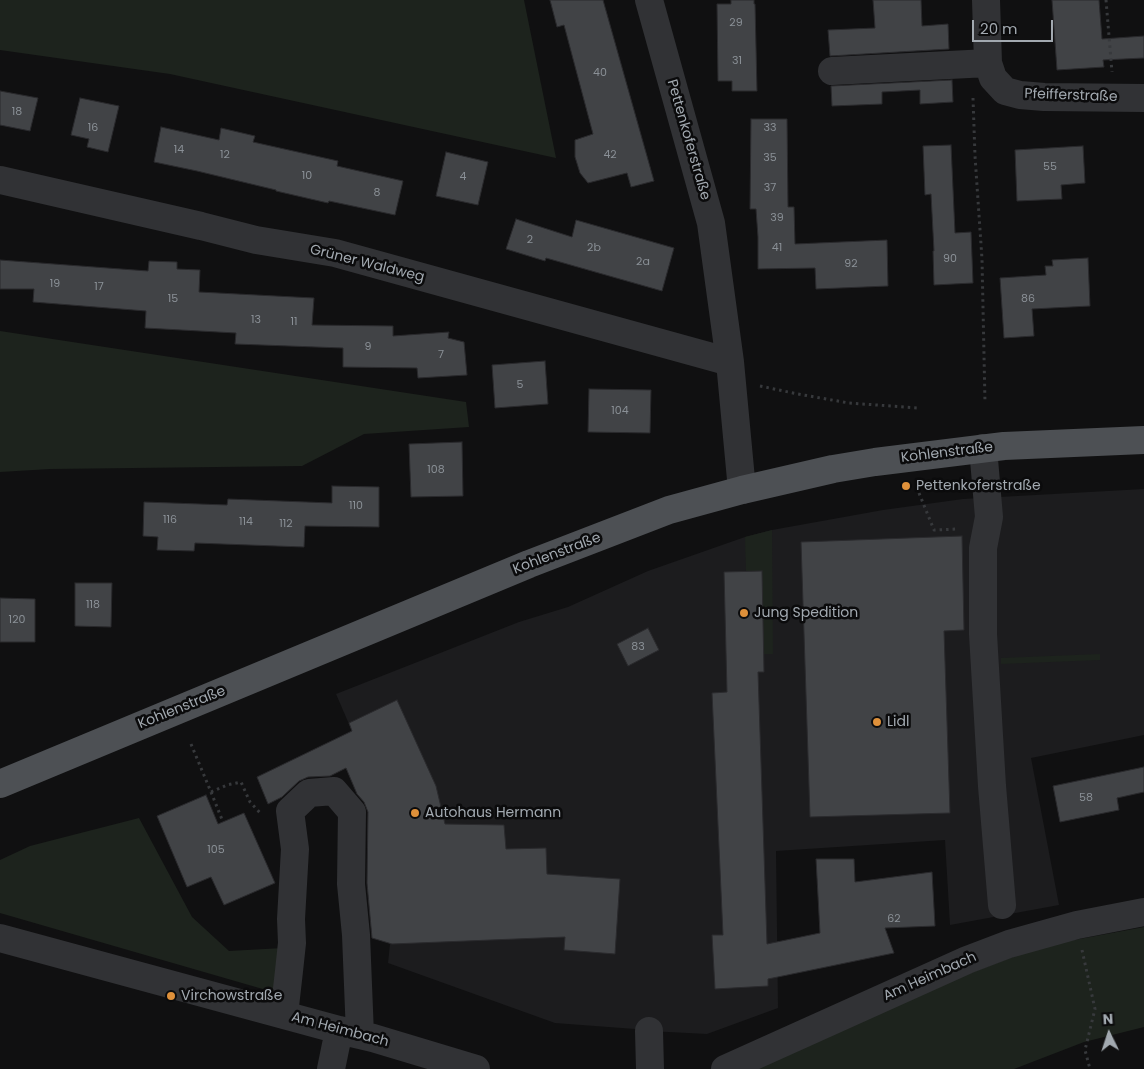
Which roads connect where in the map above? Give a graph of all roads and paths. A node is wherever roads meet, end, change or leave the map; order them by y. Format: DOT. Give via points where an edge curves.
graph roads {
  1 [pos="649,0"];
  2 [pos="986,0"];
  3 [pos="1106,0"];
  4 [pos="832,71"];
  5 [pos="991,71"];
  6 [pos="1115,98"];
  7 [pos="1144,98"];
  8 [pos="0,180"];
  9 [pos="731,370"];
  10 [pos="985,403"];
  11 [pos="918,408"];
  12 [pos="1144,440"];
  13 [pos="983,448"];
  14 [pos="742,490"];
  15 [pos="919,493"];
  16 [pos="987,528"];
  17 [pos="190,744"];
  18 [pos="0,784"];
  19 [pos="211,792"];
  20 [pos="263,816"];
  21 [pos="223,822"];
  22 [pos="1002,905"];
  23 [pos="1144,912"];
  24 [pos="1077,925"];
  25 [pos="0,938"];
  26 [pos="284,1015"];
  27 [pos="649,1031"];
  28 [pos="349,1033"];
  29 [pos="331,1069"];
  30 [pos="476,1069"];
  31 [pos="650,1069"];
  32 [pos="725,1069"];
  33 [pos="1090,1069"];
  1 -- 9 [label="street, Pettenkoferstraße" via="711,223"];
  2 -- 5 [label="street"];
  3 -- 6 [label="path"];
  4 -- 5 [label="street"];
  5 -- 6 [label="street, Pfeifferstraße" via="1005,91 1020,95"];
  5 -- 10 [label="path" via="973,92 982,259"];
  6 -- 7 [label="street, Pfeifferstraße"];
  8 -- 9 [label="street, Grüner Waldweg" via="256,240 335,253"];
  9 -- 11 [label="path" via="798,394 849,403"];
  9 -- 14 [label="street, Pettenkoferstraße"];
  12 -- 13 [label="main road, Kohlenstraße"];
  13 -- 14 [label="main road, Kohlenstraße" via="833,469"];
  13 -- 16 [label="street"];
  14 -- 18 [label="main road, Kohlenstraße" via="669,510 529,564"];
  15 -- 16 [label="path" via="934,530"];
  16 -- 22 [label="street" via="983,548 983,634"];
  17 -- 19 [label="path"];
  19 -- 20 [label="path" via="241,782 250,802"];
  19 -- 21 [label="path"];
  23 -- 24 [label="street, Am Heimbach"];
  24 -- 32 [label="street, Am Heimbach" via="1008,944 967,960"];
  24 -- 33 [label="path" via="1095,1009 1085,1050"];
  25 -- 26 [label="street, Am Heimbach"];
  26 -- 28 [label="street, Am Heimbach"];
  26 -- 28 [label="street" via="292,943 294,849 290,811 309,793 334,790 352,812 351,884 356,935"];
  27 -- 31 [label="street"];
  28 -- 29 [label="street"];
  28 -- 30 [label="street, Am Heimbach"];
}
